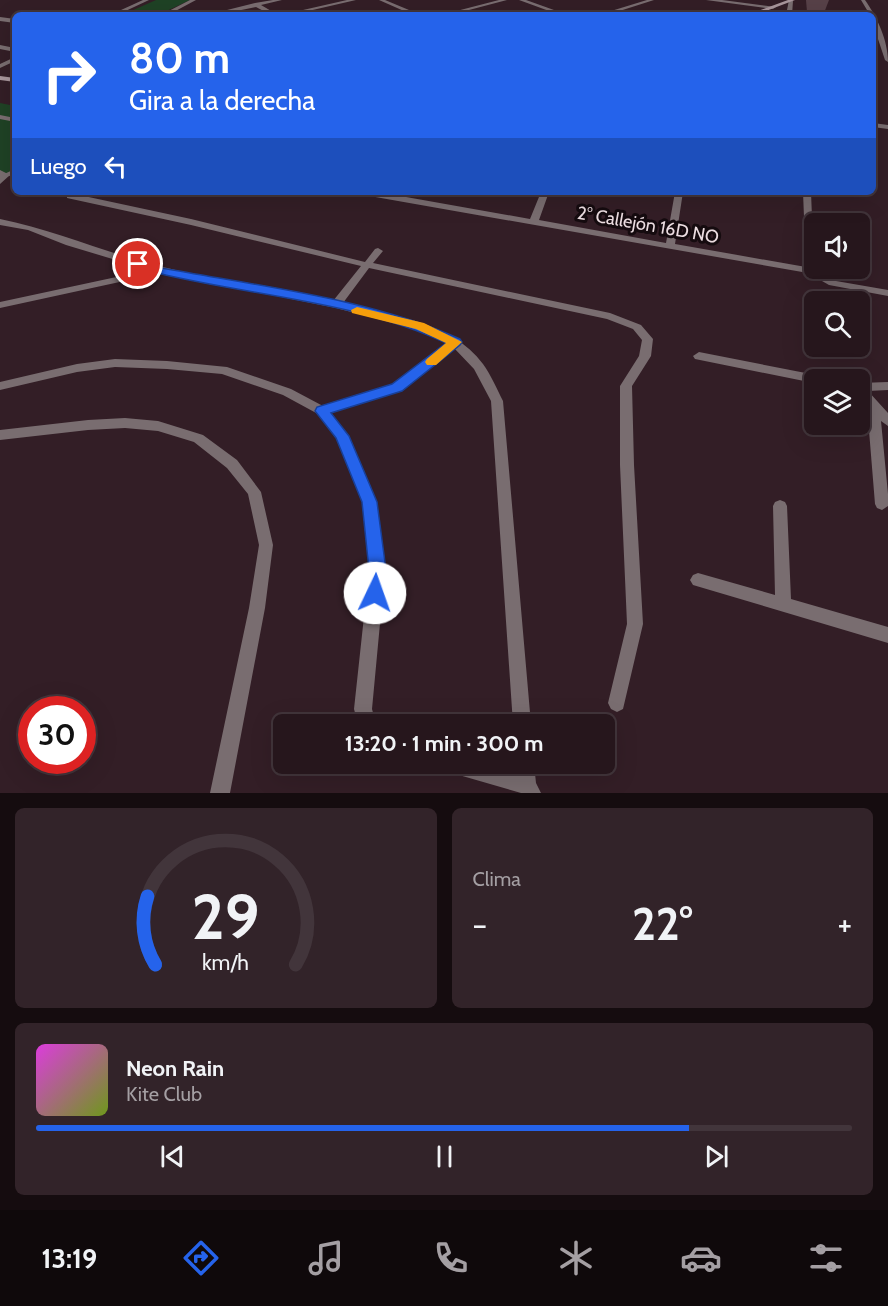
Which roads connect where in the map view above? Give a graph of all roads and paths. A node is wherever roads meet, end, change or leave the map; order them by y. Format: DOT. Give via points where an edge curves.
graph roads {
  1 [pos="147,0"];
  2 [pos="194,0"];
  3 [pos="205,0"];
  4 [pos="247,0"];
  5 [pos="280,0"];
  6 [pos="354,0"];
  7 [pos="381,0"];
  8 [pos="505,0"];
  9 [pos="521,0"];
  10 [pos="652,0"];
  11 [pos="708,0"];
  12 [pos="792,0"];
  13 [pos="185,4"];
  14 [pos="256,5"];
  15 [pos="773,7"];
  16 [pos="120,12"];
  17 [pos="170,12"];
  18 [pos="224,12"];
  19 [pos="269,12"];
  20 [pos="298,12"];
  21 [pos="411,12"];
  22 [pos="456,12"];
  23 [pos="556,12"];
  24 [pos="611,12"];
  25 [pos="759,12"];
  26 [pos="876,22"];
  27 [pos="885,42"];
  28 [pos="888,60"];
  29 [pos="397,195"];
  30 [pos="544,195"];
  31 [pos="678,195"];
  32 [pos="807,195"];
  33 [pos="70,196"];
  34 [pos="808,213"];
  35 [pos="534,221"];
  36 [pos="0,222"];
  37 [pos="670,246"];
  38 [pos="378,251"];
  39 [pos="367,265"];
  40 [pos="160,270"];
  41 [pos="804,270"];
  42 [pos="826,279"];
  43 [pos="888,293"];
  44 [pos="0,305"];
  45 [pos="336,305"];
  46 [pos="455,342"];
  47 [pos="699,356"];
  48 [pos="804,377"];
  49 [pos="0,386"];
  50 [pos="888,386"];
  51 [pos="870,387"];
  52 [pos="870,401"];
  53 [pos="873,405"];
  54 [pos="322,411"];
  55 [pos="888,421"];
  56 [pos="0,435"];
  57 [pos="882,504"];
  58 [pos="780,506"];
  59 [pos="698,579"];
  60 [pos="783,605"];
  61 [pos="888,635"];
  62 [pos="617,703"];
  63 [pos="364,714"];
  64 [pos="521,714"];
  65 [pos="483,774"];
  66 [pos="527,774"];
  67 [pos="529,789"];
  68 [pos="220,793"];
  1 -- 16 [label="street"];
  2 -- 13 [label="street"];
  3 -- 13 [label="street"];
  4 -- 14 [label="street"];
  5 -- 14 [label="street"];
  6 -- 20 [label="street"];
  7 -- 21 [label="street"];
  8 -- 22 [label="street"];
  9 -- 23 [label="street"];
  10 -- 24 [label="street"];
  11 -- 15 [label="street"];
  12 -- 15 [label="street"];
  13 -- 17 [label="street"];
  14 -- 18 [label="street"];
  14 -- 19 [label="street"];
  15 -- 25 [label="street"];
  26 -- 27 [label="street"];
  27 -- 28 [label="street"];
  29 -- 35 [label="street, 2° Callejón 16D NO"];
  30 -- 35 [label="street"];
  31 -- 37 [label="street"];
  32 -- 34 [label="street"];
  33 -- 39 [label="street"];
  35 -- 37 [label="street, 2° Callejón 16D NO"];
  36 -- 40 [label="street"];
  37 -- 41 [label="street, 2° Callejón 16D NO"];
  38 -- 39 [label="street"];
  39 -- 45 [label="street"];
  39 -- 62 [label="street" via="610,316 637,327 648,339 645,356 626,386 635,624"];
  40 -- 44 [label="street"];
  40 -- 45 [label="street"];
  42 -- 43 [label="street, 2° Callejón 16D NO"];
  45 -- 46 [label="street" via="420,326"];
  46 -- 54 [label="street" via="397,387"];
  46 -- 64 [label="street" via="479,367 497,401"];
  47 -- 48 [label="street"];
  49 -- 54 [label="street" via="115,363 167,365 223,370 287,392"];
  50 -- 51 [label="street"];
  52 -- 53 [label="street"];
  53 -- 55 [label="street"];
  53 -- 57 [label="street"];
  54 -- 63 [label="street" via="342,436 369,502 377,570"];
  56 -- 68 [label="street" via="88,425 158,426 198,438 232,464 254,492 266,545"];
  58 -- 60 [label="street"];
  59 -- 60 [label="street"];
  60 -- 61 [label="street"];
  65 -- 67 [label="street"];
  66 -- 67 [label="street"];
}
